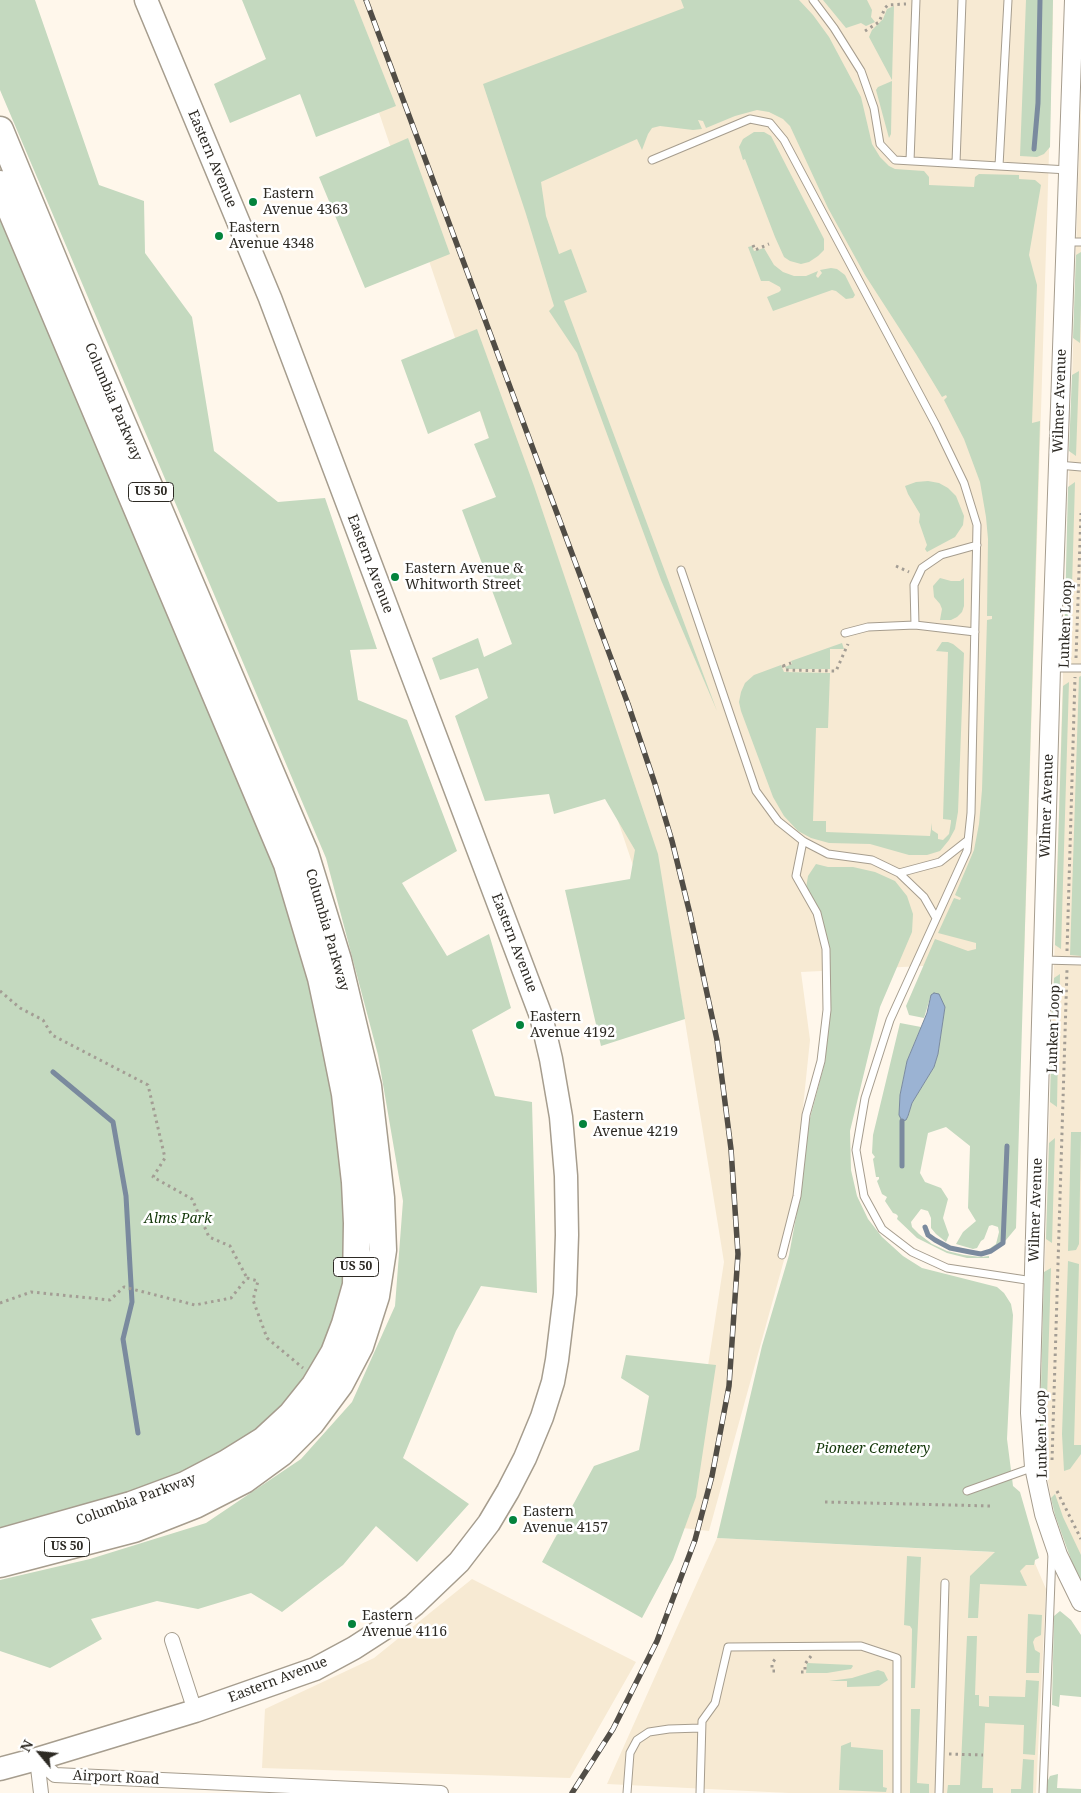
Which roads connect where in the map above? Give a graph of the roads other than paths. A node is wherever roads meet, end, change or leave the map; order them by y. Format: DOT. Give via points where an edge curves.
graph roads {
  1 [pos="146,0"];
  2 [pos="814,0"];
  3 [pos="916,0"];
  4 [pos="962,0"];
  5 [pos="1008,0"];
  6 [pos="1074,0"];
  7 [pos="1078,18"];
  8 [pos="0,130"];
  9 [pos="652,160"];
  10 [pos="910,161"];
  11 [pos="956,164"];
  12 [pos="999,166"];
  13 [pos="1068,170"];
  14 [pos="0,184"];
  15 [pos="1074,242"];
  16 [pos="1058,465"];
  17 [pos="1081,466"];
  18 [pos="977,545"];
  19 [pos="680,570"];
  20 [pos="915,625"];
  21 [pos="975,632"];
  22 [pos="845,633"];
  23 [pos="1051,668"];
  24 [pos="1078,668"];
  25 [pos="968,840"];
  26 [pos="802,842"];
  27 [pos="899,873"];
  28 [pos="936,918"];
  29 [pos="1042,960"];
  30 [pos="1081,961"];
  31 [pos="782,1255"];
  32 [pos="1034,1281"];
  33 [pos="1034,1467"];
  34 [pos="967,1491"];
  35 [pos="1052,1540"];
  36 [pos="0,1542"];
  37 [pos="0,1564"];
  38 [pos="946,1583"];
  39 [pos="1081,1602"];
  40 [pos="172,1640"];
  41 [pos="195,1711"];
  42 [pos="702,1728"];
  43 [pos="37,1759"];
  44 [pos="0,1769"];
  45 [pos="41,1793"];
  46 [pos="441,1793"];
  47 [pos="627,1793"];
  48 [pos="700,1793"];
  49 [pos="898,1793"];
  50 [pos="938,1793"];
  51 [pos="1043,1793"];
  1 -- 41 [label="main road, Eastern Avenue" via="270,298 541,1016 551,1059 566,1176 565,1294 554,1375 542,1417 525,1458 488,1523 459,1562 414,1605 354,1648 315,1669"];
  2 -- 10 [label="lane" via="861,71 874,108 880,144 895,160"];
  3 -- 10 [label="lane"];
  4 -- 11 [label="lane"];
  5 -- 12 [label="lane"];
  6 -- 7 [label="street, Wilmer Avenue"];
  7 -- 13 [label="street, Wilmer Avenue"];
  8 -- 37 [label="highway, Columbia Parkway / US 50" via="305,853 338,960 368,1086 381,1198 383,1250 376,1296 360,1346 334,1392 311,1423 281,1453 244,1480 134,1529"];
  9 -- 18 [label="lane" via="750,119 770,123 784,140 964,483 977,525"];
  10 -- 11 [label="lane"];
  11 -- 12 [label="lane"];
  12 -- 13 [label="lane"];
  13 -- 15 [label="street, Wilmer Avenue"];
  14 -- 36 [label="highway, Columbia Parkway / US 50" via="287,864 320,978 345,1094 357,1223 356,1285 334,1353 315,1385 264,1440 186,1485 123,1507"];
  15 -- 16 [label="street, Wilmer Avenue"];
  16 -- 17 [label="lane"];
  16 -- 23 [label="street, Wilmer Avenue"];
  18 -- 20 [label="lane" via="941,555 922,568 914,584"];
  18 -- 21 [label="lane"];
  19 -- 26 [label="lane" via="756,791 778,821"];
  20 -- 21 [label="lane"];
  20 -- 22 [label="lane" via="868,627"];
  21 -- 25 [label="lane"];
  23 -- 24 [label="lane"];
  23 -- 29 [label="street, Wilmer Avenue"];
  25 -- 27 [label="lane" via="940,862"];
  25 -- 28 [label="lane" via="967,851"];
  26 -- 27 [label="lane" via="828,854 872,860"];
  26 -- 31 [label="lane" via="796,876 817,913 826,949 827,1010 821,1061 806,1115 797,1196"];
  27 -- 28 [label="lane" via="924,897"];
  28 -- 32 [label="lane" via="890,1020 865,1098 856,1150 864,1196 882,1229 912,1252 948,1268"];
  29 -- 30 [label="lane"];
  29 -- 32 [label="street, Wilmer Avenue"];
  32 -- 33 [label="street, Wilmer Avenue" via="1030,1413"];
  33 -- 34 [label="lane"];
  33 -- 35 [label="street, Wilmer Avenue"];
  35 -- 39 [label="street, Wilmer Avenue"];
  35 -- 51 [label="lane"];
  38 -- 50 [label="lane"];
  40 -- 41 [label="street"];
  41 -- 43 [label="main road, Eastern Avenue"];
  42 -- 47 [label="lane" via="669,1728 649,1732 637,1740 630,1753"];
  42 -- 48 [label="lane"];
  42 -- 49 [label="lane" via="702,1720 715,1703 728,1646 860,1646 897,1658"];
  43 -- 44 [label="main road, Eastern Avenue"];
  43 -- 45 [label="street"];
  43 -- 46 [label="street, Airport Road" via="55,1775"];
}
